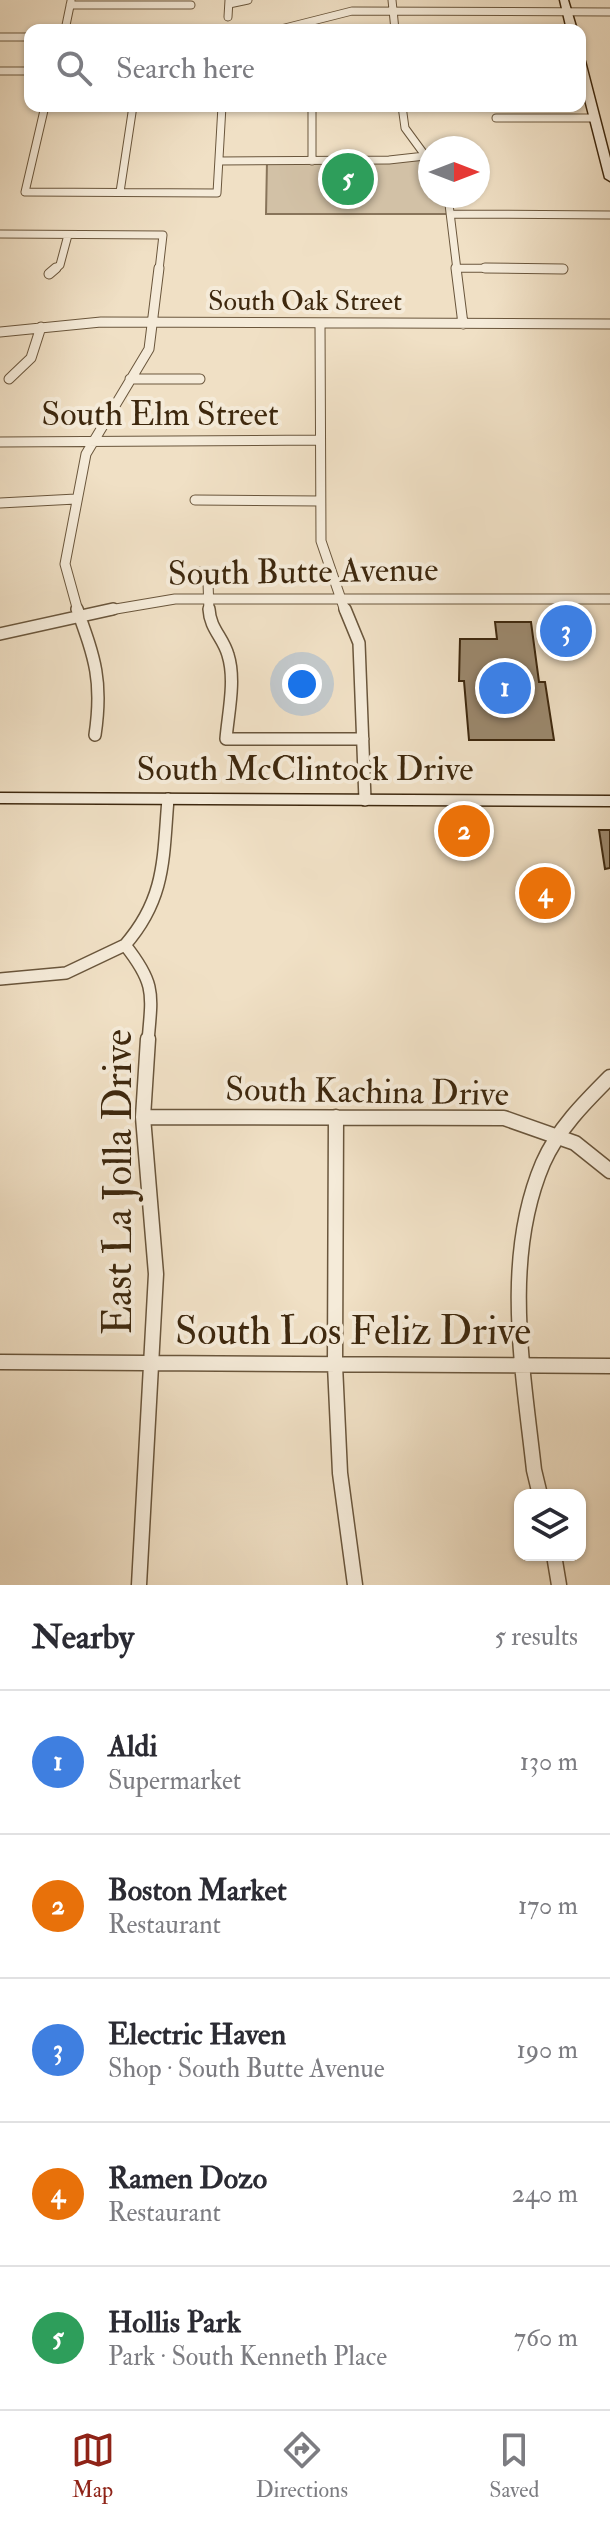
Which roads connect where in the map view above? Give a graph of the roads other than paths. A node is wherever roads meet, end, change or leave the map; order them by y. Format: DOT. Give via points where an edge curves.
graph roads {
  1 [pos="248,0"];
  2 [pos="392,0"];
  3 [pos="564,0"];
  4 [pos="229,2"];
  5 [pos="71,3"];
  6 [pos="148,3"];
  7 [pos="191,5"];
  8 [pos="393,11"];
  9 [pos="567,12"];
  10 [pos="610,12"];
  11 [pos="228,17"];
  12 [pos="66,24"];
  13 [pos="296,24"];
  14 [pos="394,24"];
  15 [pos="570,24"];
  16 [pos="0,37"];
  17 [pos="24,37"];
  18 [pos="0,71"];
  19 [pos="24,71"];
  20 [pos="586,91"];
  21 [pos="44,112"];
  22 [pos="132,112"];
  23 [pos="222,112"];
  24 [pos="312,112"];
  25 [pos="403,112"];
  26 [pos="496,118"];
  27 [pos="595,118"];
  28 [pos="418,146"];
  29 [pos="418,159"];
  30 [pos="219,161"];
  31 [pos="312,161"];
  32 [pos="610,178"];
  33 [pos="120,192"];
  34 [pos="450,208"];
  35 [pos="451,214"];
  36 [pos="610,215"];
  37 [pos="0,234"];
  38 [pos="68,235"];
  39 [pos="457,268"];
  40 [pos="563,269"];
  41 [pos="49,274"];
  42 [pos="153,322"];
  43 [pos="320,323"];
  44 [pos="463,324"];
  45 [pos="610,324"];
  46 [pos="41,327"];
  47 [pos="0,332"];
  48 [pos="9,379"];
  49 [pos="130,379"];
  50 [pos="200,379"];
  51 [pos="93,439"];
  52 [pos="319,440"];
  53 [pos="0,442"];
  54 [pos="76,499"];
  55 [pos="195,500"];
  56 [pos="320,501"];
  57 [pos="0,503"];
  58 [pos="199,572"];
  59 [pos="207,598"];
  60 [pos="342,598"];
  61 [pos="610,599"];
  62 [pos="79,615"];
  63 [pos="0,634"];
  64 [pos="95,735"];
  65 [pos="363,739"];
  66 [pos="0,798"];
  67 [pos="168,799"];
  68 [pos="365,800"];
  69 [pos="610,801"];
  70 [pos="125,945"];
  71 [pos="0,979"];
  72 [pos="610,1077"];
  73 [pos="143,1117"];
  74 [pos="336,1117"];
  75 [pos="557,1134"];
  76 [pos="610,1171"];
  77 [pos="0,1362"];
  78 [pos="151,1363"];
  79 [pos="335,1365"];
  80 [pos="524,1366"];
  81 [pos="610,1366"];
  82 [pos="539,1489"];
  83 [pos="555,1561"];
  84 [pos="143,1585"];
  85 [pos="355,1585"];
  86 [pos="559,1585"];
  1 -- 4 [label="street"];
  2 -- 8 [label="street"];
  3 -- 9 [label="main road"];
  4 -- 11 [label="street"];
  5 -- 6 [label="street"];
  5 -- 12 [label="street"];
  6 -- 7 [label="street"];
  8 -- 9 [label="street"];
  8 -- 13 [label="street" via="334,13"];
  8 -- 14 [label="street"];
  9 -- 10 [label="street"];
  9 -- 15 [label="main road"];
  16 -- 17 [label="street"];
  18 -- 19 [label="street"];
  20 -- 27 [label="main road"];
  21 -- 33 [label="street" via="25,192"];
  22 -- 33 [label="street"];
  23 -- 30 [label="street"];
  24 -- 31 [label="street"];
  25 -- 28 [label="street" via="405,128"];
  26 -- 27 [label="street"];
  27 -- 32 [label="main road"];
  29 -- 31 [label="street"];
  30 -- 31 [label="street"];
  30 -- 33 [label="street" via="217,193"];
  34 -- 35 [label="street"];
  35 -- 36 [label="street"];
  35 -- 39 [label="street"];
  37 -- 38 [label="street"];
  38 -- 41 [label="street" via="60,265"];
  38 -- 42 [label="street" via="163,235"];
  39 -- 40 [label="street"];
  39 -- 44 [label="street"];
  42 -- 43 [label="street, South Oak Street"];
  42 -- 46 [label="street, South Oak Street"];
  42 -- 49 [label="street" via="149,349"];
  43 -- 44 [label="street, South Oak Street"];
  43 -- 52 [label="street"];
  44 -- 45 [label="street, South Oak Street"];
  46 -- 47 [label="street, South Oak Street"];
  46 -- 48 [label="street" via="31,358"];
  49 -- 50 [label="street"];
  49 -- 51 [label="street"];
  51 -- 52 [label="street, South Elm Street"];
  51 -- 53 [label="street, South Elm Street"];
  51 -- 54 [label="street" via="80,470"];
  52 -- 56 [label="street"];
  54 -- 57 [label="street"];
  54 -- 62 [label="street" via="65,564"];
  55 -- 56 [label="street"];
  56 -- 60 [label="street" via="321,541"];
  58 -- 59 [label="street" via="208,582"];
  59 -- 60 [label="street, South Butte Avenue"];
  59 -- 62 [label="street, South Butte Avenue" via="143,602"];
  59 -- 65 [label="street" via="210,625 228,653 231,669 226,739"];
  60 -- 61 [label="street, South Butte Avenue"];
  60 -- 65 [label="street" via="359,643"];
  62 -- 63 [label="street, South Butte Avenue"];
  62 -- 64 [label="street" via="95,658 101,695"];
  65 -- 68 [label="street"];
  66 -- 67 [label="main road, South McClintock Drive"];
  67 -- 68 [label="main road, South McClintock Drive"];
  67 -- 70 [label="street" via="158,898"];
  68 -- 69 [label="main road, South McClintock Drive"];
  70 -- 71 [label="street" via="81,970"];
  70 -- 73 [label="street, East La Jolla Drive" via="152,989"];
  72 -- 75 [label="street"];
  73 -- 74 [label="street, South Kachina Drive"];
  73 -- 78 [label="street, East La Jolla Drive" via="156,1237"];
  74 -- 75 [label="street, South Kachina Drive" via="504,1118"];
  74 -- 79 [label="street"];
  75 -- 76 [label="street, South Kachina Drive" via="590,1150"];
  75 -- 80 [label="street" via="522,1222 516,1279"];
  77 -- 78 [label="street, South Los Feliz Drive"];
  78 -- 79 [label="street, South Los Feliz Drive"];
  78 -- 84 [label="street, East La Jolla Drive"];
  79 -- 80 [label="street, South Los Feliz Drive"];
  79 -- 85 [label="street" via="340,1473"];
  80 -- 81 [label="street, South Los Feliz Drive"];
  80 -- 82 [label="street"];
  83 -- 86 [label="street"];
}
